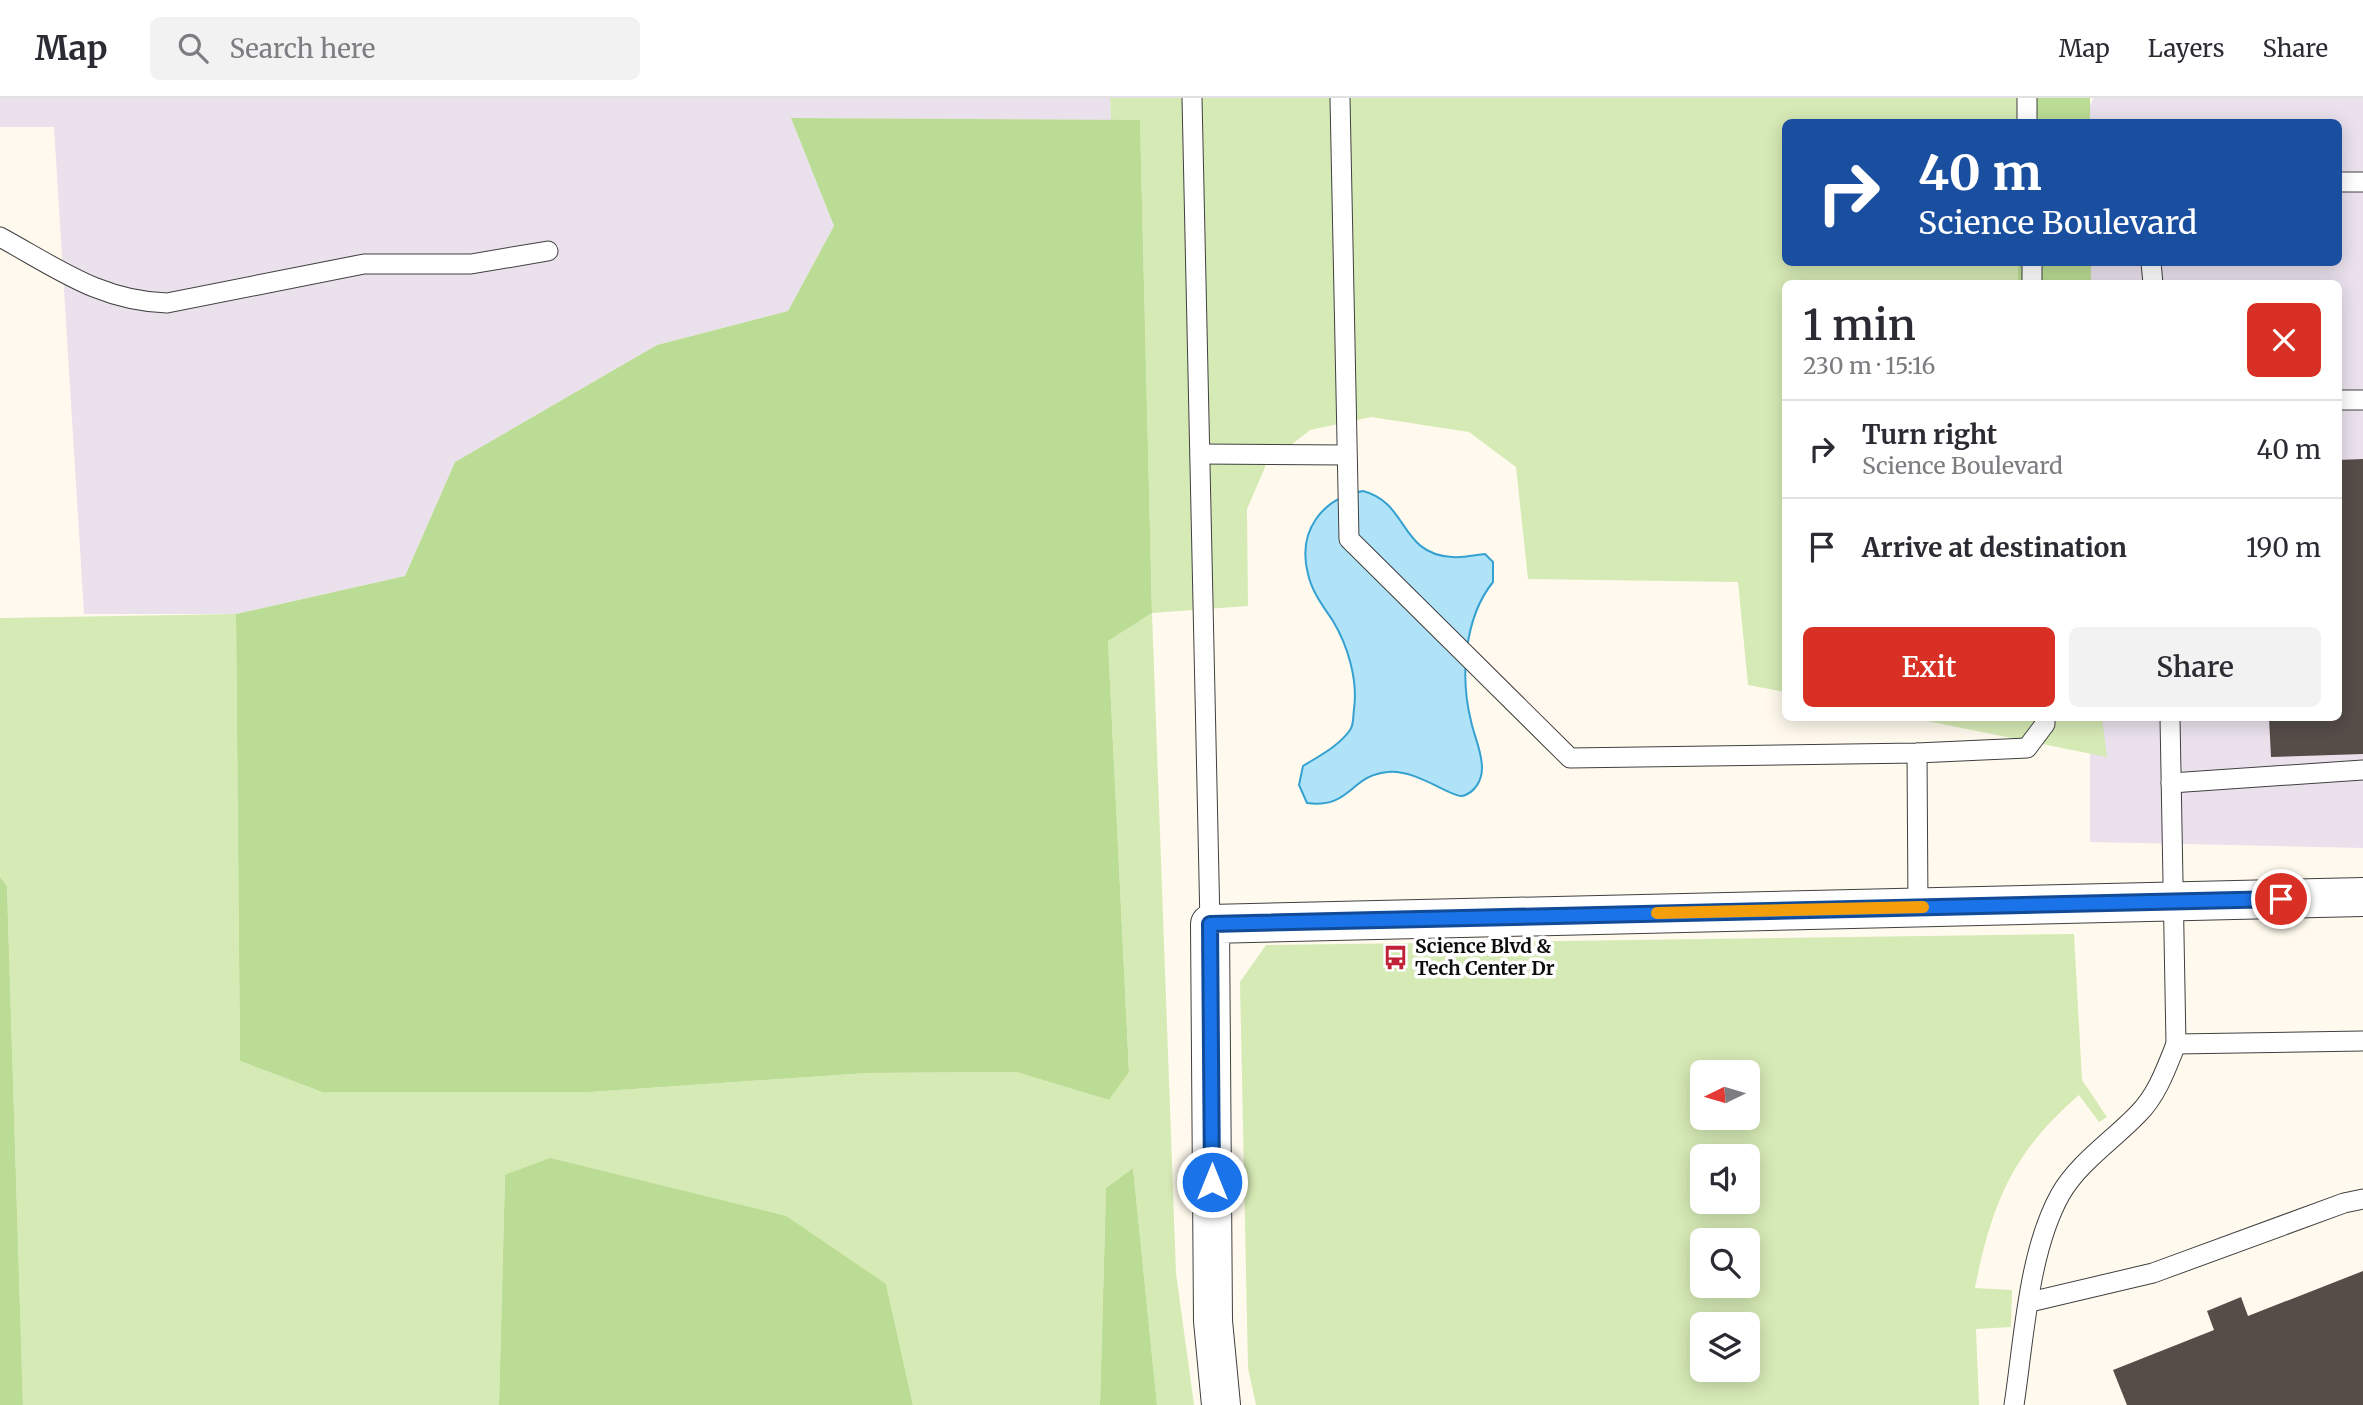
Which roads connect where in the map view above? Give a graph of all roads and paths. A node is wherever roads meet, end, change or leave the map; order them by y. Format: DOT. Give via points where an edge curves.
graph roads {
  1 [pos="1192,98"];
  2 [pos="1340,98"];
  3 [pos="2027,98"];
  4 [pos="2028,119"];
  5 [pos="2342,182"];
  6 [pos="2363,182"];
  7 [pos="0,237"];
  8 [pos="548,251"];
  9 [pos="2342,400"];
  10 [pos="2363,400"];
  11 [pos="1200,454"];
  12 [pos="1346,455"];
  13 [pos="2045,721"];
  14 [pos="2170,721"];
  15 [pos="1917,753"];
  16 [pos="2363,770"];
  17 [pos="2171,783"];
  18 [pos="2363,897"];
  19 [pos="2172,901"];
  20 [pos="1918,907"];
  21 [pos="1210,924"];
  22 [pos="2363,1041"];
  23 [pos="2176,1044"];
  24 [pos="2363,1199"];
  25 [pos="2030,1302"];
  26 [pos="1221,1405"];
  27 [pos="2014,1405"];
  1 -- 11 [label="lane"];
  2 -- 12 [label="lane"];
  3 -- 4 [label="lane"];
  5 -- 6 [label="lane"];
  7 -- 8 [label="lane" via="98,291 135,302 167,303 364,264 471,264"];
  9 -- 10 [label="lane"];
  11 -- 12 [label="lane"];
  11 -- 21 [label="lane"];
  12 -- 15 [label="lane" via="1349,540 1570,758"];
  13 -- 15 [label="lane" via="2027,748"];
  14 -- 17 [label="lane"];
  15 -- 20 [label="lane"];
  16 -- 17 [label="lane"];
  17 -- 19 [label="lane"];
  18 -- 19 [label="street"];
  19 -- 20 [label="street"];
  19 -- 23 [label="lane"];
  20 -- 21 [label="street"];
  21 -- 26 [label="street" via="1213,1321"];
  22 -- 23 [label="lane"];
  23 -- 25 [label="lane" via="2162,1080 2139,1113 2060,1194 2042,1242"];
  24 -- 25 [label="lane" via="2152,1273"];
  25 -- 27 [label="lane"];
}
